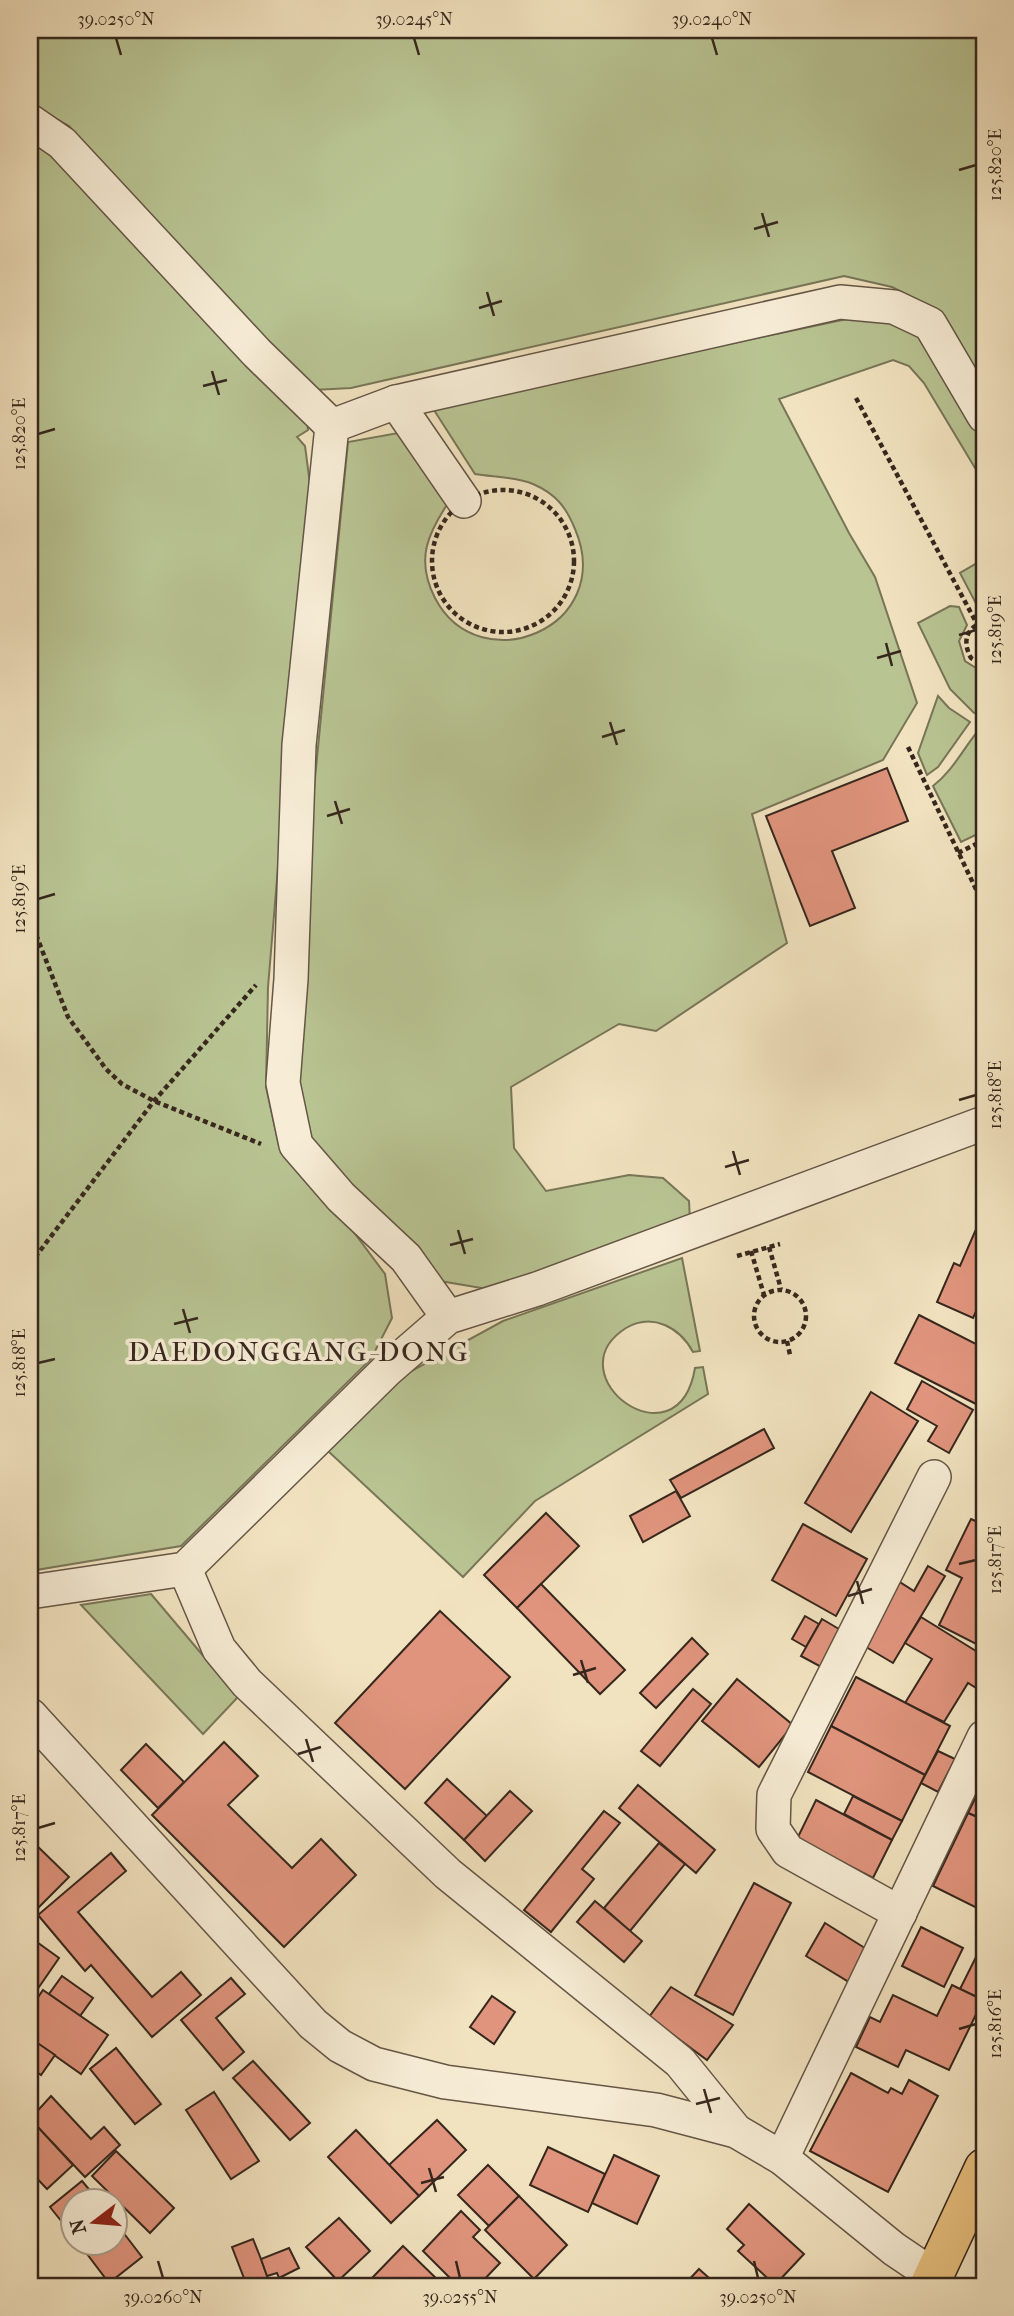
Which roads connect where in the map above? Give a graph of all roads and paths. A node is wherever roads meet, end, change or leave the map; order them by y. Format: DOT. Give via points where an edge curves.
graph roads {
  1 [pos="30,121"];
  2 [pos="856,398"];
  3 [pos="396,401"];
  4 [pos="984,416"];
  5 [pos="332,426"];
  6 [pos="464,501"];
  7 [pos="984,622"];
  8 [pos="977,624"];
  9 [pos="984,665"];
  10 [pos="908,747"];
  11 [pos="984,840"];
  12 [pos="958,853"];
  13 [pos="984,906"];
  14 [pos="30,919"];
  15 [pos="292,944"];
  16 [pos="154,1101"];
  17 [pos="984,1123"];
  18 [pos="314,1166"];
  19 [pos="780,1244"];
  20 [pos="769,1247"];
  21 [pos="751,1251"];
  22 [pos="737,1256"];
  23 [pos="30,1264"];
  24 [pos="781,1289"];
  25 [pos="764,1295"];
  26 [pos="448,1317"];
  27 [pos="787,1341"];
  28 [pos="790,1355"];
  29 [pos="934,1477"];
  30 [pos="185,1569"];
  31 [pos="30,1592"];
  32 [pos="30,1715"];
  33 [pos="984,1737"];
  34 [pos="900,1913"];
  35 [pos="736,2131"];
  36 [pos="782,2158"];
  37 [pos="984,2168"];
  38 [pos="932,2281"];
  1 -- 5 [label="street" via="62,143 257,353"];
  2 -- 8 [label="path"];
  3 -- 4 [label="street" via="840,302 894,307 930,324"];
  3 -- 5 [label="street"];
  3 -- 6 [label="street"];
  5 -- 15 [label="street" via="299,745"];
  6 -- 6 [label="path" via="446,518 435,540 432,565 438,589 451,610 470,625 494,632 519,631 542,621 560,604 571,583 574,558 569,534 555,513 524,494 487,492"];
  7 -- 8 [label="path"];
  8 -- 9 [label="path" via="966,639 966,649"];
  10 -- 12 [label="path"];
  11 -- 12 [label="path"];
  12 -- 13 [label="path"];
  14 -- 16 [label="path" via="68,1017 90,1050 122,1084"];
  15 -- 16 [label="path"];
  15 -- 18 [label="street" via="282,1083 296,1144"];
  16 -- 18 [label="path"];
  16 -- 23 [label="path"];
  17 -- 26 [label="street" via="537,1289"];
  18 -- 26 [label="street" via="341,1198 406,1258"];
  19 -- 20 [label="path"];
  20 -- 21 [label="path"];
  20 -- 24 [label="path"];
  21 -- 22 [label="path"];
  21 -- 25 [label="path"];
  24 -- 25 [label="path"];
  24 -- 27 [label="path" via="800,1298 806,1309 802,1331"];
  25 -- 27 [label="path" via="754,1311 754,1323 770,1340"];
  26 -- 30 [label="street" via="387,1370"];
  27 -- 28 [label="path"];
  29 -- 34 [label="street" via="774,1795 773,1829 788,1851"];
  30 -- 31 [label="street"];
  30 -- 35 [label="street" via="219,1649 247,1683 448,1874 680,2062"];
  32 -- 35 [label="street" via="313,2024 340,2046 374,2064 445,2081 656,2110"];
  33 -- 34 [label="street"];
  34 -- 36 [label="street"];
  35 -- 36 [label="street"];
  36 -- 38 [label="street"];
  37 -- 38 [label="main road"];
}
